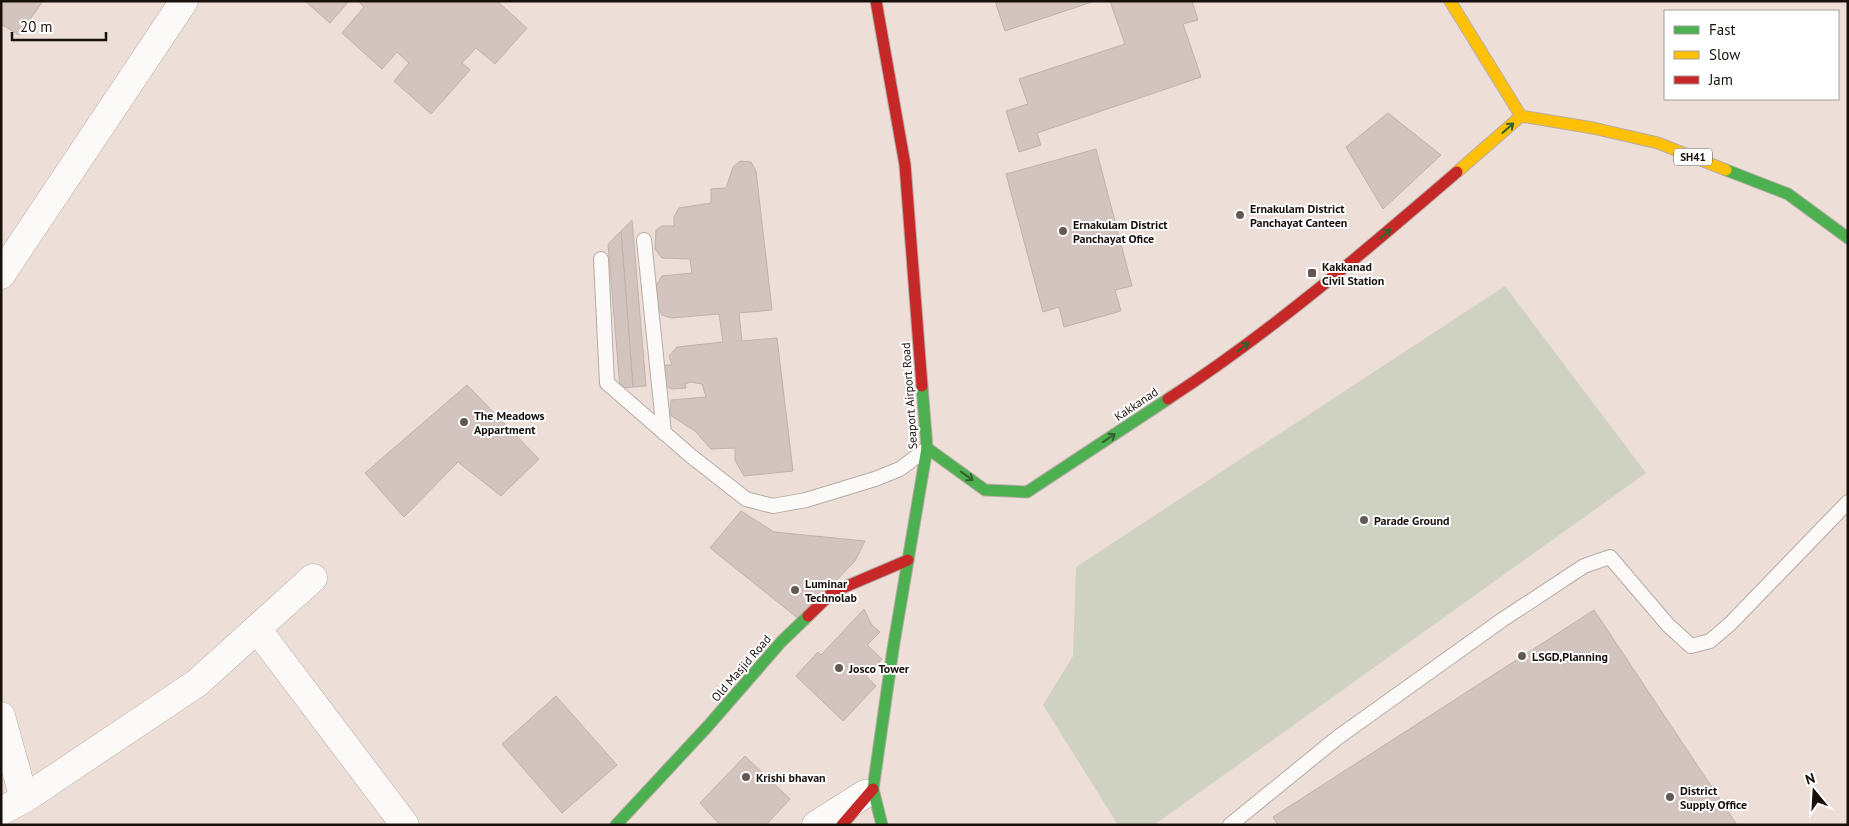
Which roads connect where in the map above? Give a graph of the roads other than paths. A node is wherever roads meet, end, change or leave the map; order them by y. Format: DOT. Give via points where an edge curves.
graph roads {
  1 [pos="184,1"];
  2 [pos="876,1"];
  3 [pos="1450,1"];
  4 [pos="1521,116"];
  5 [pos="1848,238"];
  6 [pos="644,240"];
  7 [pos="601,259"];
  8 [pos="2,271"];
  9 [pos="664,433"];
  10 [pos="927,448"];
  11 [pos="1848,502"];
  12 [pos="908,560"];
  13 [pos="313,578"];
  14 [pos="257,629"];
  15 [pos="1,716"];
  16 [pos="873,789"];
  17 [pos="12,805"];
  18 [pos="405,825"];
  19 [pos="616,825"];
  20 [pos="816,825"];
  21 [pos="842,825"];
  22 [pos="882,825"];
  23 [pos="1230,825"];
  1 -- 8 [label="street"];
  2 -- 10 [label="main road, Seaport Airport Road" via="905,165"];
  3 -- 4 [label="main road"];
  4 -- 5 [label="main road, SH41" via="1658,143 1788,194"];
  10 -- 4 [label="main road, Kakkanad, one-way" via="985,490 1027,492 1223,363 1348,266"];
  6 -- 9 [label="lane"];
  7 -- 9 [label="lane" via="606,383"];
  9 -- 10 [label="lane" via="746,499 773,506 806,500 875,479 900,469"];
  10 -- 12 [label="main road, Seaport Airport Road"];
  11 -- 23 [label="lane" via="1748,607 1710,641 1691,646 1668,625 1610,557 1584,566 1502,620 1337,738"];
  12 -- 16 [label="main road, Seaport Airport Road"];
  12 -- 19 [label="main road, Old Masjid Road" via="833,592 781,642"];
  13 -- 14 [label="street"];
  14 -- 17 [label="street" via="197,684"];
  14 -- 18 [label="street"];
  15 -- 17 [label="street"];
  16 -- 20 [label="street"];
  16 -- 21 [label="main road"];
  16 -- 22 [label="main road, Seaport Airport Road"];
}
